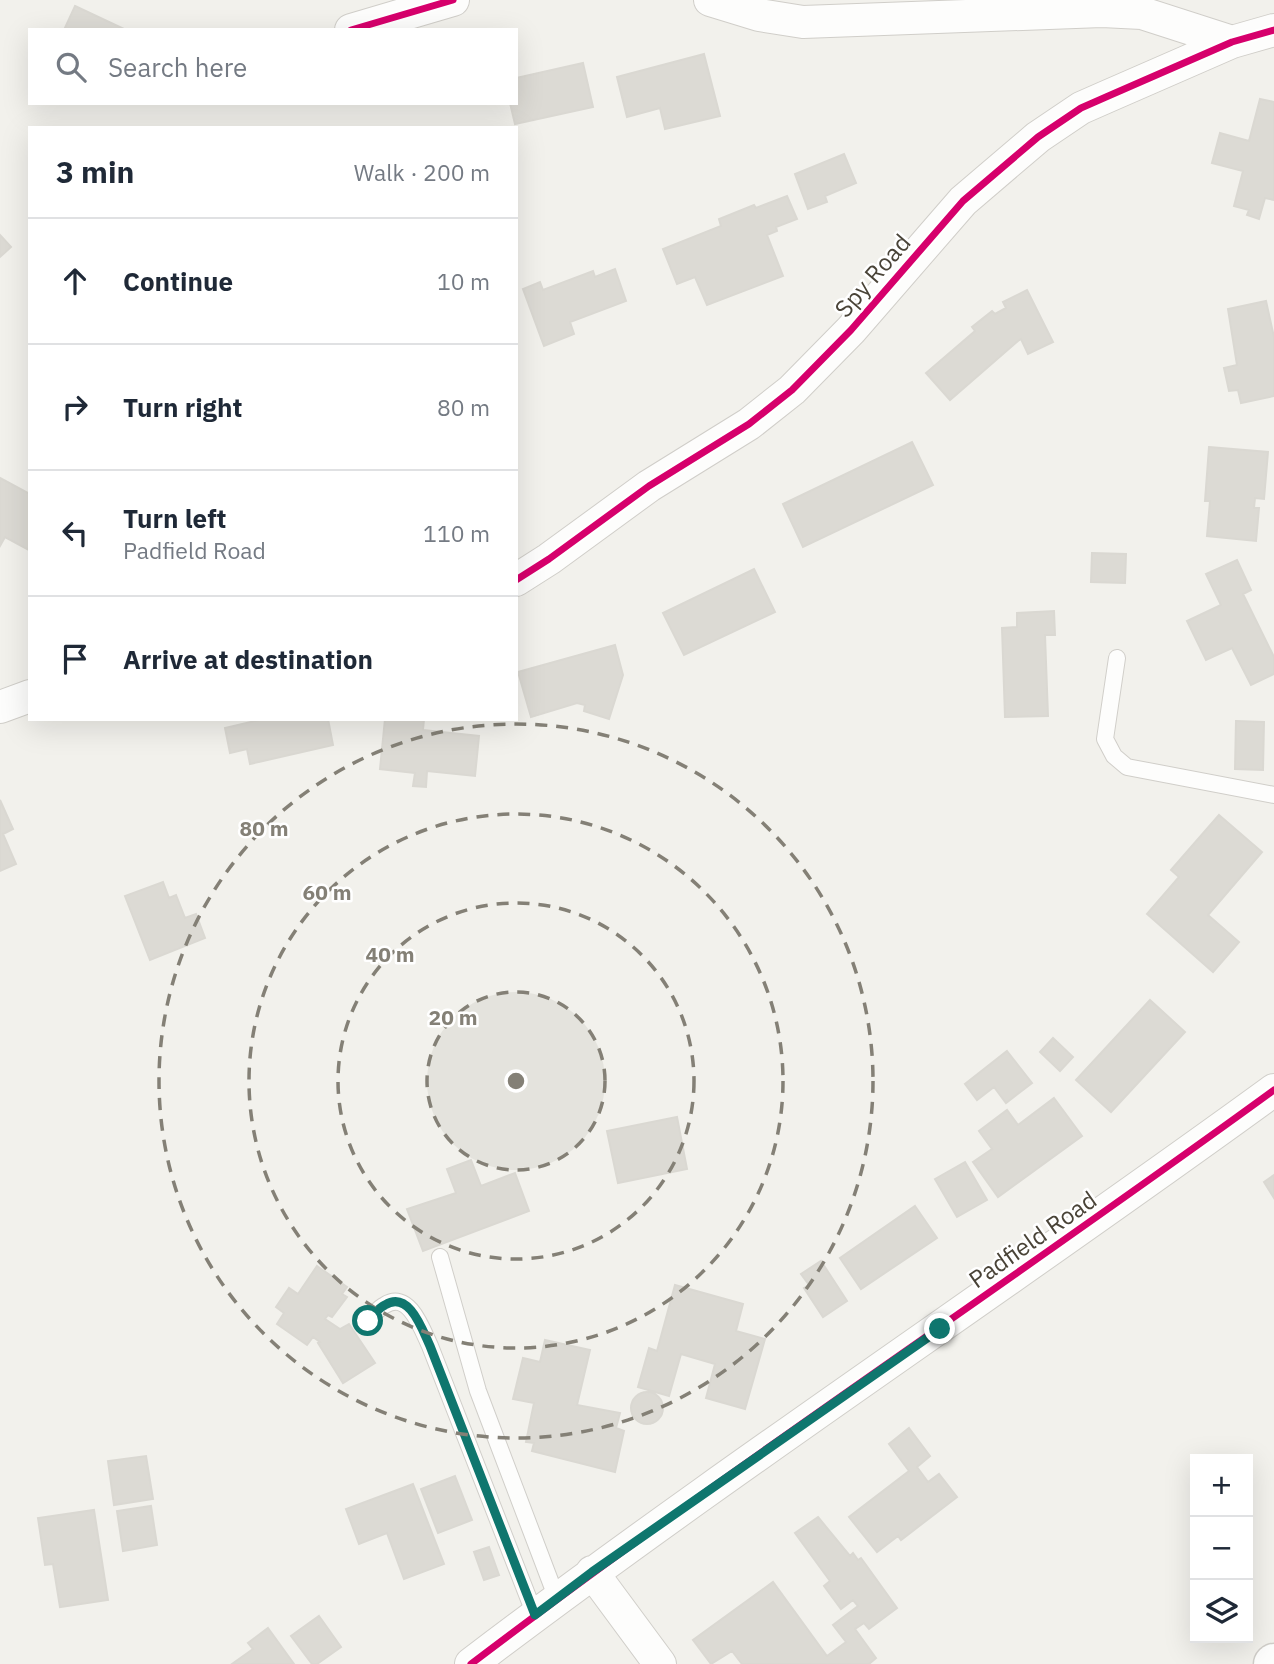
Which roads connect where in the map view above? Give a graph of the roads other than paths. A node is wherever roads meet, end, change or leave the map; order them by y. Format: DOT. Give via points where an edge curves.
graph roads {
  1 [pos="453,0"];
  2 [pos="710,0"];
  3 [pos="358,28"];
  4 [pos="1274,30"];
  5 [pos="1232,42"];
  6 [pos="518,579"];
  7 [pos="1117,658"];
  8 [pos="28,697"];
  9 [pos="0,708"];
  10 [pos="1274,795"];
  11 [pos="1274,1090"];
  12 [pos="440,1257"];
  13 [pos="368,1321"];
  14 [pos="592,1572"];
  15 [pos="546,1607"];
  16 [pos="471,1664"];
  17 [pos="660,1664"];
  1 -- 3 [label="street"];
  2 -- 5 [label="street" via="803,22 1142,13"];
  4 -- 5 [label="street, Spy Road"];
  5 -- 6 [label="street, Spy Road" via="1081,108 1038,137 963,201 792,390 750,424 649,486"];
  7 -- 10 [label="lane" via="1105,739 1114,756 1127,767"];
  8 -- 9 [label="street"];
  11 -- 14 [label="street, Padfield Road"];
  12 -- 15 [label="lane"];
  13 -- 15 [label="lane" via="385,1304 397,1301 415,1316"];
  14 -- 15 [label="street, Padfield Road"];
  14 -- 17 [label="street"];
  15 -- 16 [label="street, Padfield Road"];
}
